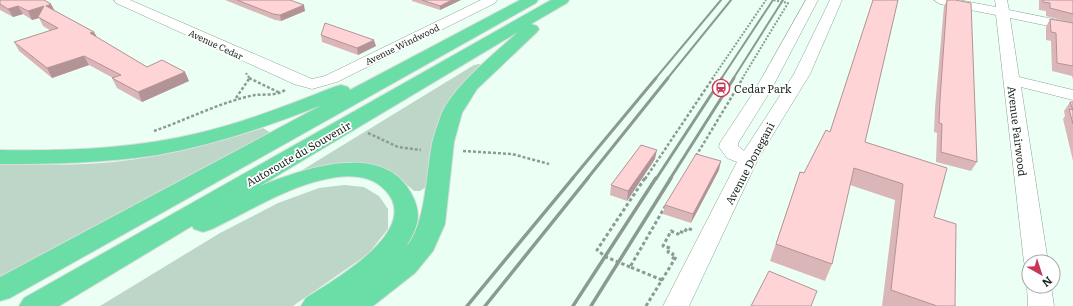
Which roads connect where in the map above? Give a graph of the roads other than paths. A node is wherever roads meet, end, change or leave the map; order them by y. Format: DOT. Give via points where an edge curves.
graph roads {
  1 [pos="120,0"];
  2 [pos="490,0"];
  3 [pos="531,0"];
  4 [pos="812,0"];
  5 [pos="836,0"];
  6 [pos="940,0"];
  7 [pos="560,1"];
  8 [pos="1002,6"];
  9 [pos="1073,27"];
  10 [pos="424,59"];
  11 [pos="283,74"];
  12 [pos="1012,80"];
  13 [pos="269,81"];
  14 [pos="312,84"];
  15 [pos="1073,95"];
  16 [pos="0,157"];
  17 [pos="748,159"];
  18 [pos="1035,254"];
  19 [pos="68,286"];
  20 [pos="0,290"];
  21 [pos="1040,294"];
  22 [pos="34,306"];
  23 [pos="316,306"];
  24 [pos="352,306"];
  25 [pos="676,306"];
  26 [pos="1041,306"];
  1 -- 11 [label="street, Avenue Cedar"];
  2 -- 14 [label="street, Avenue Windwood" via="331,79"];
  3 -- 10 [label="highway, Autoroute du Souvenir"];
  4 -- 17 [label="street" via="763,90 729,142 728,147 733,152"];
  5 -- 17 [label="street, Avenue Donegani" via="802,74"];
  6 -- 8 [label="street"];
  7 -- 19 [label="highway, Autoroute du Souvenir"];
  7 -- 24 [label="highway" via="481,75 459,100 445,132 432,224 424,244 405,266"];
  8 -- 9 [label="street"];
  8 -- 12 [label="street, Avenue Fairwood"];
  10 -- 16 [label="highway" via="268,119 180,144 106,155"];
  10 -- 20 [label="highway, Autoroute du Souvenir"];
  11 -- 13 [label="street"];
  11 -- 14 [label="street, Avenue Cedar"];
  12 -- 15 [label="street"];
  12 -- 18 [label="street, Avenue Fairwood"];
  17 -- 25 [label="street, Avenue Donegani"];
  19 -- 22 [label="highway, Autoroute du Souvenir"];
  19 -- 23 [label="highway" via="283,186 310,176 350,169 362,170 384,178 398,190 406,205 402,232 380,259"];
  21 -- 26 [label="street"];
}
